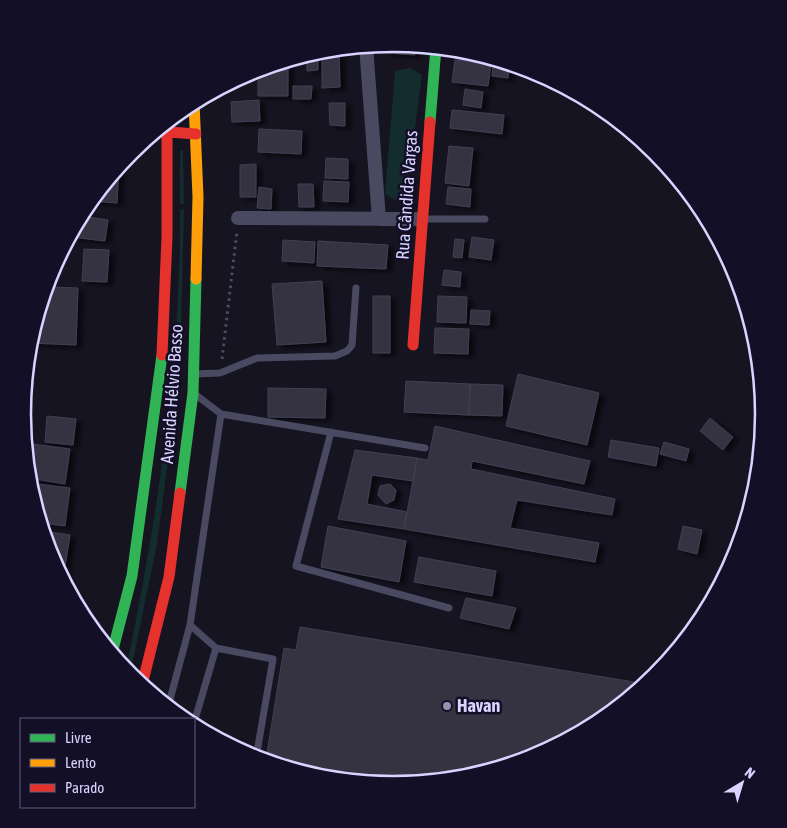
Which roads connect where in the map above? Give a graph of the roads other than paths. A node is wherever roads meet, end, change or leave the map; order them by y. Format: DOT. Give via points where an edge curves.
graph roads {
  1 [pos="367,53"];
  2 [pos="435,55"];
  3 [pos="195,111"];
  4 [pos="170,129"];
  5 [pos="164,134"];
  6 [pos="196,134"];
  7 [pos="238,218"];
  8 [pos="379,219"];
  9 [pos="422,219"];
  10 [pos="485,219"];
  11 [pos="356,288"];
  12 [pos="413,345"];
  13 [pos="194,374"];
  14 [pos="193,393"];
  15 [pos="221,414"];
  16 [pos="331,432"];
  17 [pos="425,448"];
  18 [pos="449,608"];
  19 [pos="190,625"];
  20 [pos="114,645"];
  21 [pos="216,648"];
  22 [pos="144,676"];
  23 [pos="170,699"];
  24 [pos="196,717"];
  25 [pos="257,750"];
  1 -- 8 [label="street"];
  2 -- 9 [label="main road, Rua Cândida Vargas"];
  3 -- 6 [label="main road, Avenida Hélvio Basso"];
  4 -- 6 [label="main road"];
  5 -- 20 [label="main road, Avenida Hélvio Basso" via="167,238 163,351 132,576"];
  6 -- 13 [label="main road, Avenida Hélvio Basso" via="198,197"];
  7 -- 8 [label="street"];
  8 -- 9 [label="street"];
  9 -- 10 [label="lane"];
  9 -- 12 [label="main road, Rua Cândida Vargas"];
  11 -- 13 [label="lane" via="352,345 347,351 335,356 257,358 220,373"];
  13 -- 14 [label="main road, Avenida Hélvio Basso"];
  14 -- 15 [label="lane"];
  14 -- 22 [label="main road, Avenida Hélvio Basso" via="169,577"];
  15 -- 16 [label="lane"];
  15 -- 19 [label="lane"];
  16 -- 17 [label="lane"];
  16 -- 18 [label="lane" via="296,566"];
  19 -- 21 [label="lane"];
  19 -- 23 [label="lane"];
  21 -- 24 [label="lane"];
  21 -- 25 [label="lane" via="273,659"];
}
